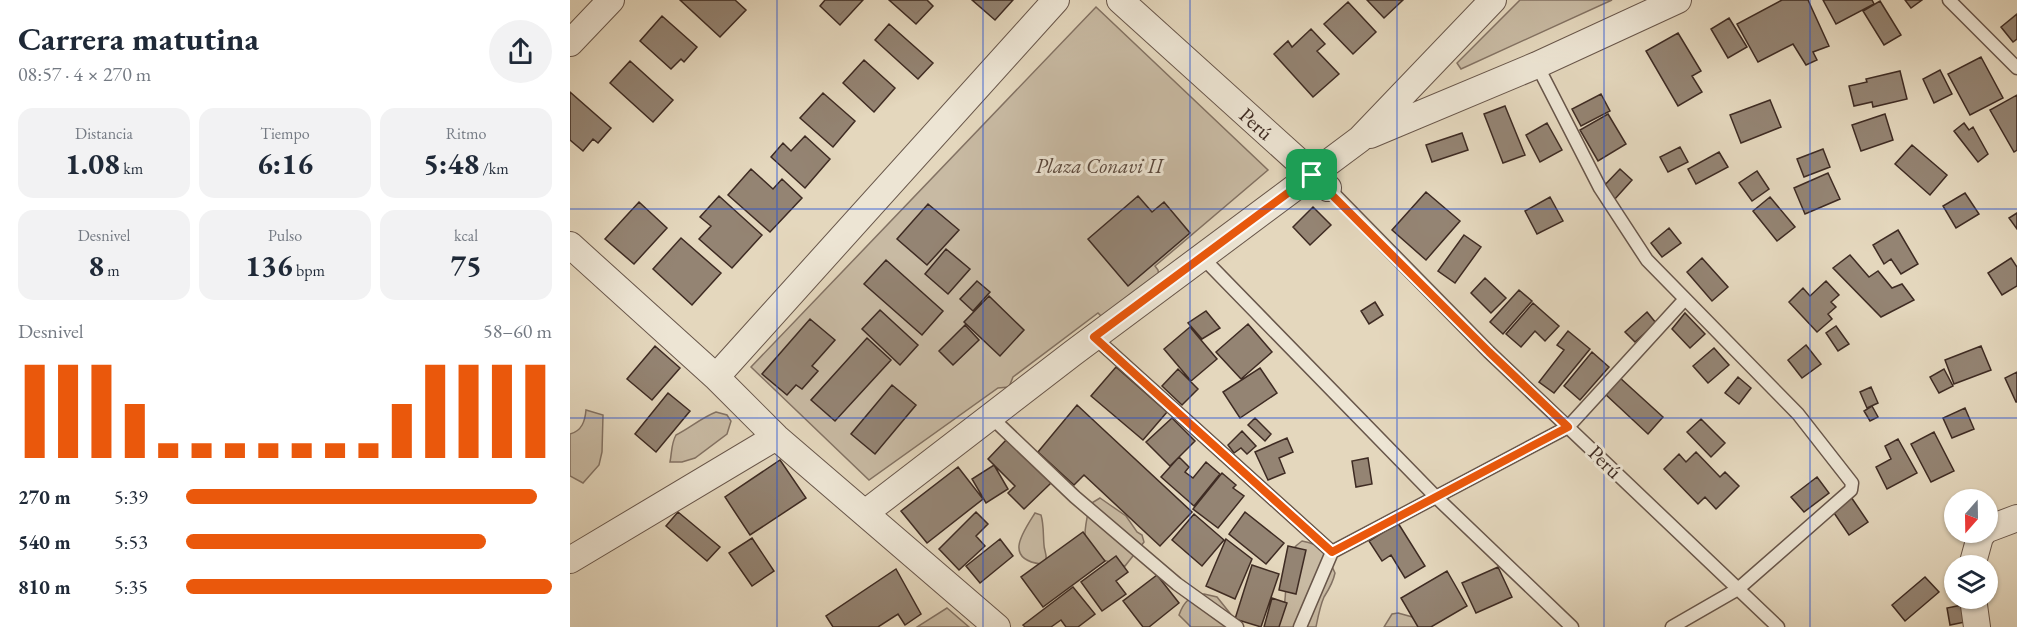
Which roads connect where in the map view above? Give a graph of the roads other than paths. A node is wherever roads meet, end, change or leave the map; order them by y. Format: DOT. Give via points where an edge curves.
graph roads {
  1 [pos="611,0"];
  2 [pos="1056,0"];
  3 [pos="1120,0"];
  4 [pos="1493,0"];
  5 [pos="1678,0"];
  6 [pos="1949,0"];
  7 [pos="570,43"];
  8 [pos="1537,65"];
  9 [pos="2017,68"];
  10 [pos="1360,139"];
  11 [pos="1320,182"];
  12 [pos="570,245"];
  13 [pos="1202,257"];
  14 [pos="1685,299"];
  15 [pos="1094,337"];
  16 [pos="716,376"];
  17 [pos="990,416"];
  18 [pos="1568,427"];
  19 [pos="776,437"];
  20 [pos="1436,497"];
  21 [pos="865,513"];
  22 [pos="2017,518"];
  23 [pos="1998,525"];
  24 [pos="1332,552"];
  25 [pos="570,560"];
  26 [pos="1738,589"];
  27 [pos="1975,609"];
  28 [pos="998,627"];
  29 [pos="1238,627"];
  30 [pos="1300,627"];
  31 [pos="1572,627"];
  32 [pos="1672,627"];
  33 [pos="1778,627"];
  34 [pos="1977,627"];
  1 -- 7 [label="street"];
  2 -- 16 [label="street"];
  3 -- 11 [label="street, Perú"];
  4 -- 10 [label="street"];
  5 -- 8 [label="street"];
  6 -- 9 [label="lane"];
  8 -- 10 [label="street"];
  8 -- 14 [label="lane" via="1600,188 1647,260"];
  10 -- 11 [label="street"];
  11 -- 13 [label="street"];
  11 -- 18 [label="lane, Perú"];
  12 -- 16 [label="street"];
  13 -- 15 [label="street"];
  13 -- 20 [label="lane"];
  14 -- 18 [label="lane"];
  14 -- 26 [label="lane" via="1798,414 1853,486"];
  15 -- 17 [label="street"];
  15 -- 24 [label="lane"];
  16 -- 19 [label="street"];
  17 -- 21 [label="street"];
  17 -- 29 [label="lane" via="1084,505 1177,584"];
  18 -- 20 [label="lane"];
  18 -- 26 [label="lane, Perú"];
  19 -- 21 [label="street"];
  19 -- 25 [label="street"];
  20 -- 24 [label="lane"];
  20 -- 31 [label="lane"];
  21 -- 28 [label="street"];
  22 -- 23 [label="street"];
  24 -- 30 [label="lane"];
  26 -- 32 [label="lane"];
  26 -- 33 [label="lane, Perú"];
  27 -- 34 [label="street"];
}
